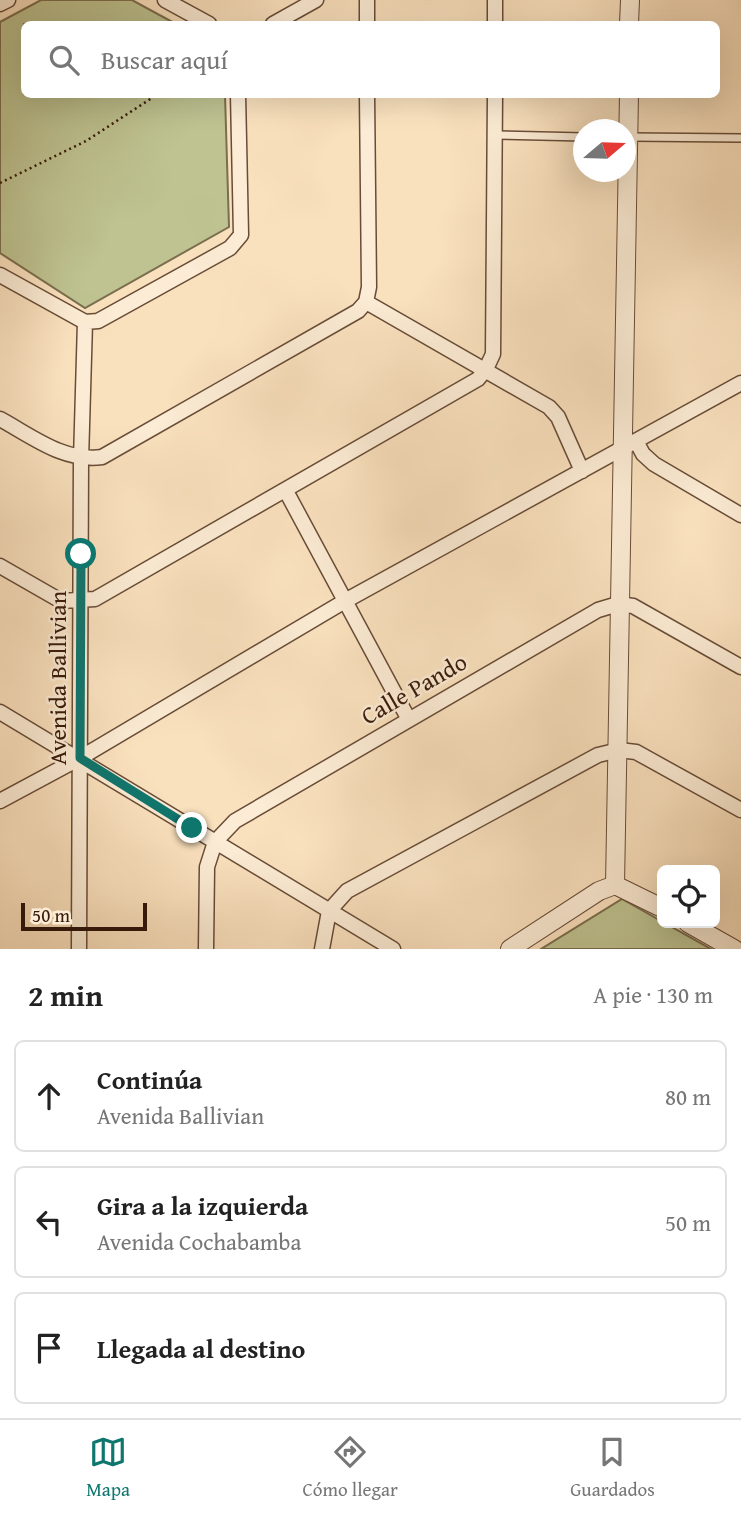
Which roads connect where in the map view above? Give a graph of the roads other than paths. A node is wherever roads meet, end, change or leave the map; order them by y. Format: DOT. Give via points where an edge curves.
graph roads {
  1 [pos="8,0"];
  2 [pos="165,0"];
  3 [pos="316,0"];
  4 [pos="367,0"];
  5 [pos="495,0"];
  6 [pos="629,0"];
  7 [pos="0,4"];
  8 [pos="204,21"];
  9 [pos="278,21"];
  10 [pos="367,21"];
  11 [pos="495,21"];
  12 [pos="629,21"];
  13 [pos="238,98"];
  14 [pos="368,98"];
  15 [pos="495,98"];
  16 [pos="628,98"];
  17 [pos="627,119"];
  18 [pos="495,135"];
  19 [pos="573,137"];
  20 [pos="636,137"];
  21 [pos="741,138"];
  22 [pos="627,182"];
  23 [pos="0,275"];
  24 [pos="366,302"];
  25 [pos="85,322"];
  26 [pos="486,369"];
  27 [pos="741,383"];
  28 [pos="0,419"];
  29 [pos="630,444"];
  30 [pos="81,460"];
  31 [pos="582,471"];
  32 [pos="286,491"];
  33 [pos="741,516"];
  34 [pos="0,566"];
  35 [pos="81,601"];
  36 [pos="345,601"];
  37 [pos="618,604"];
  38 [pos="741,667"];
  39 [pos="0,712"];
  40 [pos="408,718"];
  41 [pos="619,750"];
  42 [pos="80,758"];
  43 [pos="0,801"];
  44 [pos="741,810"];
  45 [pos="215,842"];
  46 [pos="615,885"];
  47 [pos="657,906"];
  48 [pos="329,911"];
  49 [pos="697,928"];
  50 [pos="79,949"];
  51 [pos="206,949"];
  52 [pos="322,949"];
  53 [pos="393,949"];
  54 [pos="510,949"];
  55 [pos="734,949"];
  1 -- 7 [label="street"];
  2 -- 8 [label="street"];
  3 -- 9 [label="street"];
  4 -- 10 [label="street"];
  5 -- 11 [label="street"];
  6 -- 12 [label="street"];
  13 -- 25 [label="street" via="241,235 230,248 98,321"];
  14 -- 24 [label="street"];
  15 -- 18 [label="street"];
  16 -- 17 [label="street"];
  18 -- 19 [label="lane"];
  18 -- 26 [label="street" via="493,354"];
  20 -- 21 [label="lane"];
  22 -- 29 [label="street"];
  23 -- 25 [label="street"];
  24 -- 26 [label="street"];
  24 -- 30 [label="street" via="358,311 102,457"];
  25 -- 30 [label="street, Avenida Ballivian"];
  26 -- 31 [label="street" via="549,407"];
  26 -- 32 [label="street" via="478,379"];
  27 -- 29 [label="street"];
  28 -- 30 [label="street"];
  29 -- 31 [label="street"];
  29 -- 33 [label="street" via="654,464"];
  29 -- 37 [label="street"];
  30 -- 35 [label="street, Avenida Ballivian"];
  31 -- 36 [label="street"];
  32 -- 35 [label="street" via="95,599"];
  32 -- 36 [label="street"];
  34 -- 35 [label="street" via="61,601"];
  35 -- 42 [label="street, Avenida Ballivian"];
  36 -- 40 [label="street"];
  36 -- 42 [label="street"];
  37 -- 38 [label="street" via="633,606"];
  37 -- 40 [label="street, Calle Pando" via="598,610"];
  37 -- 41 [label="street"];
  39 -- 42 [label="street"];
  40 -- 45 [label="street, Calle Pando" via="235,821"];
  41 -- 44 [label="street" via="636,752"];
  41 -- 46 [label="street"];
  41 -- 48 [label="street" via="598,755 347,891"];
  42 -- 43 [label="street"];
  42 -- 45 [label="street"];
  42 -- 50 [label="street, Avenida Ballivian"];
  45 -- 48 [label="street"];
  45 -- 51 [label="street" via="207,867"];
  46 -- 47 [label="street"];
  46 -- 54 [label="street"];
  48 -- 52 [label="street"];
  48 -- 53 [label="street"];
  49 -- 55 [label="street"];
}
